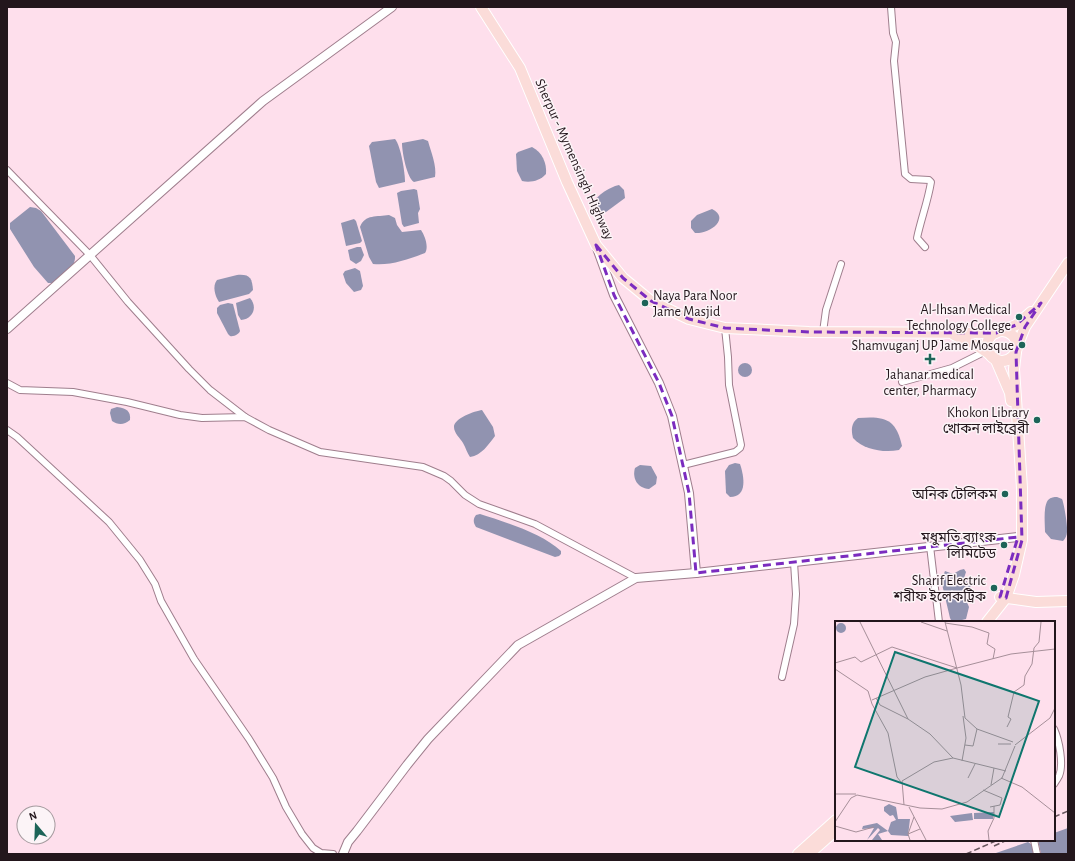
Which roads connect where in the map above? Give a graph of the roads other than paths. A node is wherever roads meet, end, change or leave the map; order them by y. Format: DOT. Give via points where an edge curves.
graph roads {
  1 [pos="392,7"];
  2 [pos="481,7"];
  3 [pos="891,7"];
  4 [pos="7,170"];
  5 [pos="596,245"];
  6 [pos="924,247"];
  7 [pos="90,255"];
  8 [pos="841,264"];
  9 [pos="1068,264"];
  10 [pos="1041,302"];
  11 [pos="725,328"];
  12 [pos="7,330"];
  13 [pos="823,332"];
  14 [pos="998,332"];
  15 [pos="946,333"];
  16 [pos="1016,349"];
  17 [pos="990,355"];
  18 [pos="902,382"];
  19 [pos="7,383"];
  20 [pos="245,416"];
  21 [pos="7,430"];
  22 [pos="683,465"];
  23 [pos="1018,537"];
  24 [pos="930,546"];
  25 [pos="794,562"];
  26 [pos="696,573"];
  27 [pos="636,578"];
  28 [pos="1003,598"];
  29 [pos="1068,601"];
  30 [pos="939,621"];
  31 [pos="982,621"];
  32 [pos="988,621"];
  33 [pos="782,677"];
  34 [pos="1055,731"];
  35 [pos="1055,782"];
  36 [pos="835,821"];
  37 [pos="835,831"];
  38 [pos="1034,841"];
  39 [pos="333,854"];
  40 [pos="343,854"];
  41 [pos="798,854"];
  42 [pos="809,854"];
  43 [pos="1037,854"];
  1 -- 7 [label="street" via="263,101"];
  2 -- 5 [label="main road, Sherpur - Mymensingh Highway" via="520,68"];
  3 -- 6 [label="street" via="896,42 894,62 905,174 911,178 931,182 917,238"];
  4 -- 7 [label="street"];
  5 -- 11 [label="main road, Sherpur - Mymensingh Highway" via="623,278 651,301 689,318"];
  5 -- 22 [label="street" via="614,295 659,383 672,416"];
  7 -- 12 [label="street"];
  7 -- 20 [label="street" via="128,302 189,369 210,390"];
  8 -- 13 [label="street" via="826,310"];
  9 -- 10 [label="main road"];
  10 -- 14 [label="main road, Sherpur - Mymensingh Highway" via="1016,325"];
  10 -- 16 [label="main road" via="1025,327"];
  11 -- 13 [label="main road, Sherpur - Mymensingh Highway"];
  11 -- 22 [label="street" via="729,385 740,448 735,452"];
  13 -- 15 [label="main road, Sherpur - Mymensingh Highway"];
  14 -- 15 [label="main road, Sherpur - Mymensingh Highway"];
  14 -- 16 [label="main road" via="1004,331 1012,335"];
  14 -- 17 [label="main road" via="992,335 988,343"];
  15 -- 17 [label="main road, Sherpur - Mymensingh Highway" via="962,338"];
  16 -- 17 [label="main road" via="1009,359 1004,360"];
  16 -- 28 [label="main road" via="1014,369 1022,488 1022,540 1014,574"];
  17 -- 18 [label="street"];
  17 -- 23 [label="main road" via="1010,393 1019,488"];
  19 -- 20 [label="street" via="20,390 73,392 180,415 202,418"];
  20 -- 27 [label="street" via="269,430 320,452 423,467 437,472 479,504 535,524"];
  21 -- 39 [label="street" via="109,522 140,560 194,659 249,739 302,834 321,853"];
  22 -- 26 [label="street" via="690,499"];
  23 -- 24 [label="street"];
  23 -- 28 [label="main road"];
  24 -- 25 [label="street"];
  24 -- 30 [label="street"];
  25 -- 26 [label="street"];
  25 -- 33 [label="street" via="794,624"];
  26 -- 27 [label="street"];
  27 -- 40 [label="street" via="518,645 428,739 348,842"];
  28 -- 29 [label="main road" via="1036,602"];
  28 -- 31 [label="main road"];
  28 -- 32 [label="main road"];
  34 -- 35 [label="street" via="1058,738 1060,766"];
  36 -- 41 [label="main road"];
  37 -- 42 [label="main road"];
  38 -- 43 [label="street"];
}
